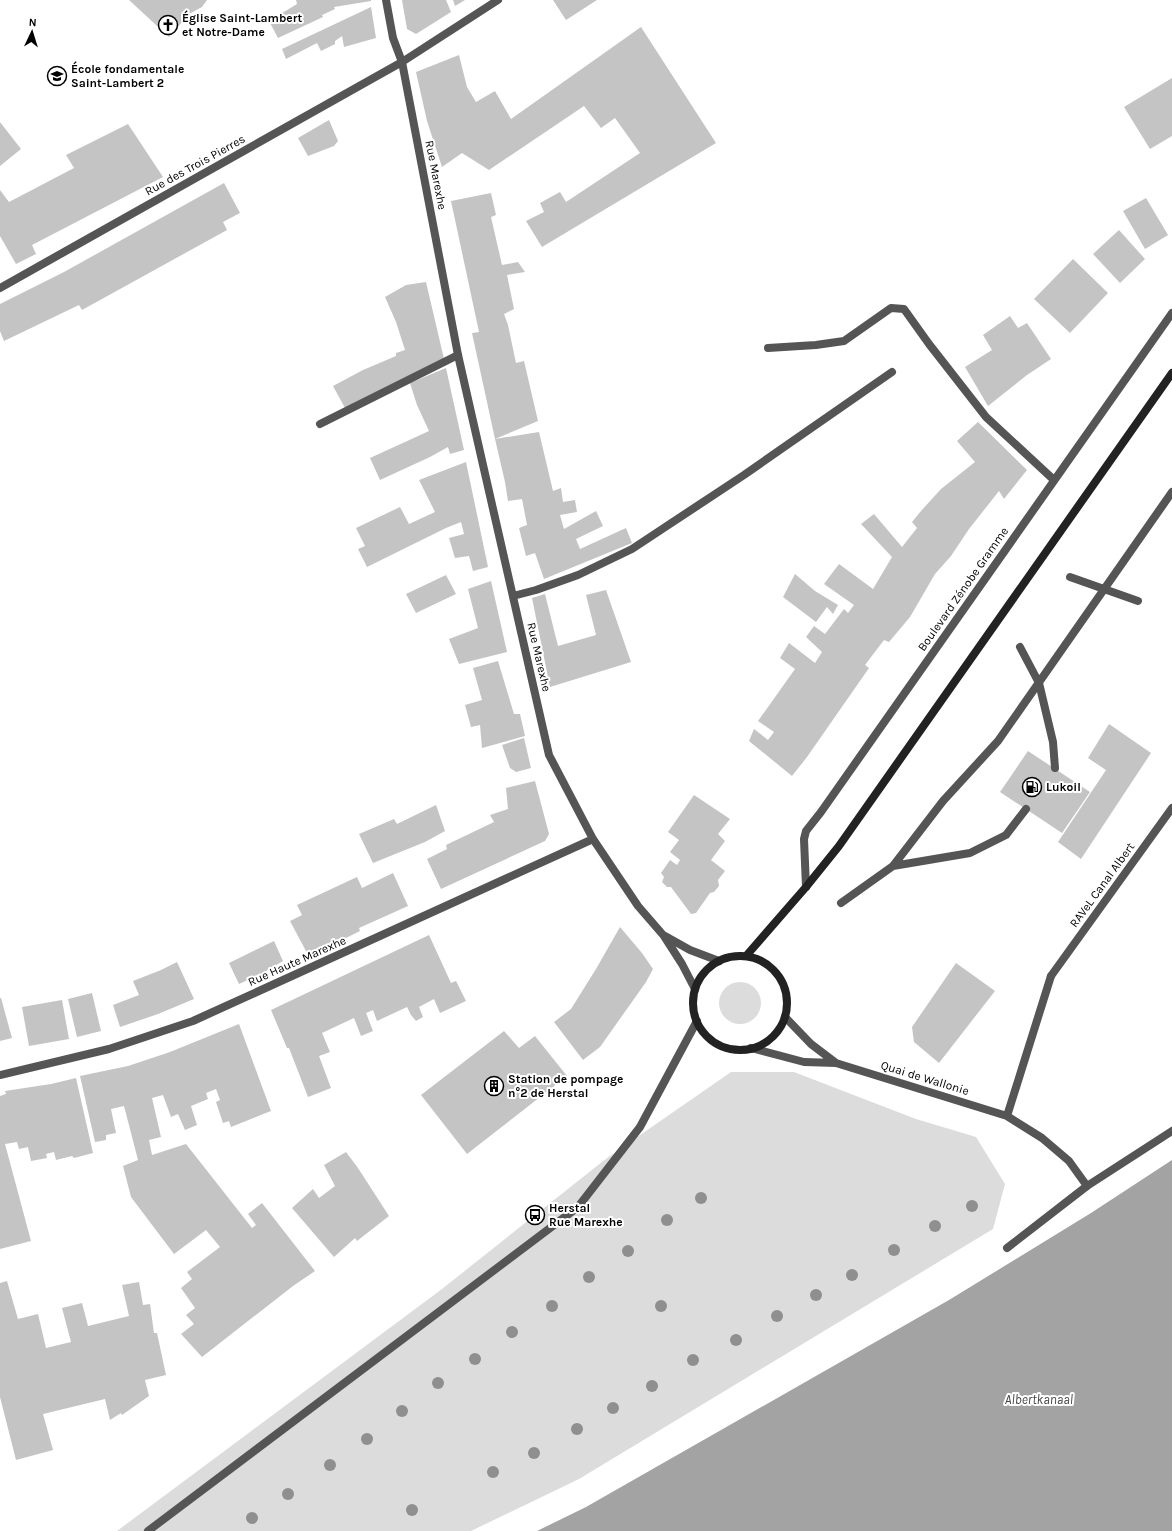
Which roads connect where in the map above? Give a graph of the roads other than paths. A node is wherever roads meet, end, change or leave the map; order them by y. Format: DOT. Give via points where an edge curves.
graph roads {
  1 [pos="386,0"];
  2 [pos="498,0"];
  3 [pos="402,62"];
  4 [pos="0,288"];
  5 [pos="1172,313"];
  6 [pos="768,348"];
  7 [pos="458,356"];
  8 [pos="892,372"];
  9 [pos="1172,373"];
  10 [pos="320,424"];
  11 [pos="1054,480"];
  12 [pos="1172,492"];
  13 [pos="1070,577"];
  14 [pos="1104,590"];
  15 [pos="513,596"];
  16 [pos="1138,601"];
  17 [pos="1020,647"];
  18 [pos="1039,683"];
  19 [pos="1055,768"];
  20 [pos="1172,808"];
  21 [pos="1026,809"];
  22 [pos="593,839"];
  23 [pos="893,866"];
  24 [pos="806,888"];
  25 [pos="841,903"];
  26 [pos="664,936"];
  27 [pos="746,956"];
  28 [pos="719,961"];
  29 [pos="695,989"];
  30 [pos="785,1017"];
  31 [pos="697,1022"];
  32 [pos="751,1048"];
  33 [pos="836,1063"];
  34 [pos="0,1075"];
  35 [pos="1007,1116"];
  36 [pos="1172,1132"];
  37 [pos="1087,1186"];
  38 [pos="1007,1248"];
  39 [pos="148,1531"];
  1 -- 3 [label="street, Rue Marexhe" via="393,38"];
  2 -- 3 [label="street, Rue des Trois Pierres"];
  3 -- 4 [label="street, Rue des Trois Pierres"];
  3 -- 7 [label="street, Rue Marexhe"];
  5 -- 11 [label="street, Boulevard Zénobe Gramme"];
  6 -- 11 [label="street" via="844,341 891,308 904,309 986,417"];
  7 -- 10 [label="street"];
  7 -- 15 [label="street, Rue Marexhe"];
  8 -- 15 [label="street" via="632,549 578,575"];
  9 -- 24 [label="main road" via="848,833"];
  11 -- 24 [label="street, Boulevard Zénobe Gramme" via="822,812 806,831"];
  12 -- 14 [label="street"];
  13 -- 14 [label="street"];
  14 -- 16 [label="street"];
  14 -- 18 [label="street"];
  15 -- 22 [label="street, Rue Marexhe" via="549,755"];
  17 -- 18 [label="street"];
  18 -- 19 [label="street" via="1053,742"];
  18 -- 23 [label="street" via="998,741 943,802"];
  20 -- 35 [label="street, RAVeL Canal Albert" via="1052,976"];
  21 -- 23 [label="street" via="1006,835 970,853"];
  22 -- 26 [label="street, Rue Marexhe" via="638,906"];
  22 -- 34 [label="street, Rue Haute Marexhe" via="193,1021 109,1050"];
  23 -- 25 [label="street"];
  24 -- 27 [label="main road"];
  26 -- 28 [label="street, Rue Marexhe"];
  26 -- 29 [label="street, Rue Marexhe"];
  27 -- 28 [label="main road"];
  27 -- 30 [label="main road" via="762,962 775,971 787,998"];
  28 -- 29 [label="main road" via="706,970"];
  29 -- 31 [label="main road" via="693,1004"];
  30 -- 32 [label="main road" via="777,1031 761,1044"];
  30 -- 33 [label="street, Quai de Wallonie" via="807,1041"];
  31 -- 32 [label="main road" via="706,1035 717,1044 732,1049"];
  31 -- 39 [label="street" via="640,1128 578,1207"];
  32 -- 33 [label="street, Quai de Wallonie" via="804,1062"];
  33 -- 35 [label="street, Quai de Wallonie"];
  35 -- 37 [label="street, Quai de Wallonie" via="1042,1138 1069,1161"];
  36 -- 37 [label="street"];
  37 -- 38 [label="street"];
}
